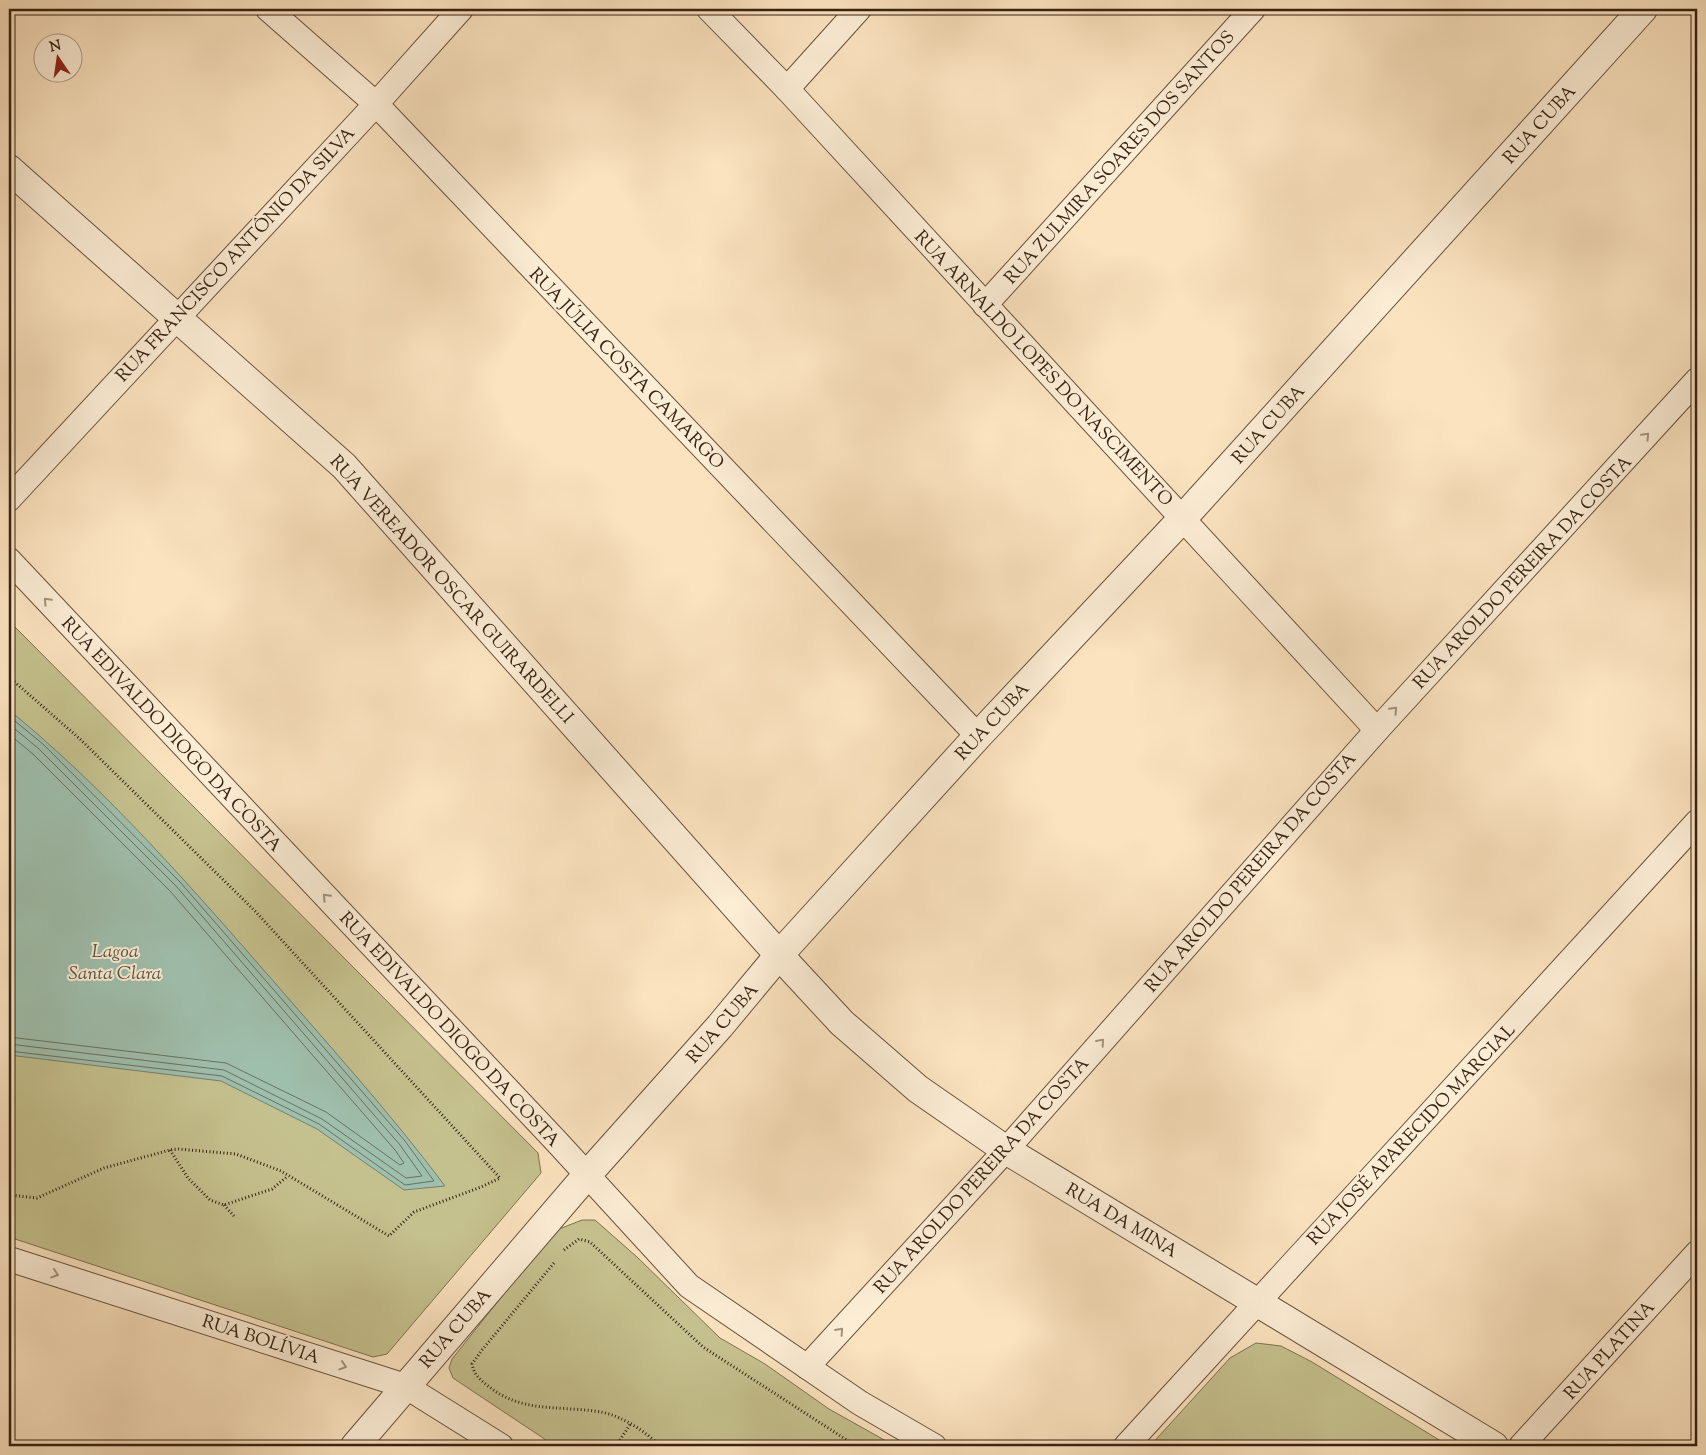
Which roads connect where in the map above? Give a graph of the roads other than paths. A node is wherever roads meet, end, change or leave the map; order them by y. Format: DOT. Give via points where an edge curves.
graph roads {
  1 [pos="268,9"];
  2 [pos="461,9"];
  3 [pos="710,9"];
  4 [pos="859,9"];
  5 [pos="1253,9"];
  6 [pos="1644,9"];
  7 [pos="787,89"];
  8 [pos="376,104"];
  9 [pos="9,169"];
  10 [pos="984,305"];
  11 [pos="176,317"];
  12 [pos="1697,380"];
  13 [pos="9,499"];
  14 [pos="1183,518"];
  15 [pos="9,560"];
  16 [pos="1376,730"];
  17 [pos="978,736"];
  18 [pos="1697,822"];
  19 [pos="779,955"];
  20 [pos="1006,1150"];
  21 [pos="587,1175"];
  22 [pos="1697,1253"];
  23 [pos="9,1259"];
  24 [pos="1258,1301"];
  25 [pos="807,1367"];
  26 [pos="405,1386"];
  27 [pos="355,1446"];
  28 [pos="501,1446"];
  29 [pos="934,1446"];
  30 [pos="1126,1446"];
  31 [pos="1494,1446"];
  32 [pos="1521,1446"];
  1 -- 8 [label="street, RUA JÚLIA COSTA CAMARGO"];
  2 -- 8 [label="street, RUA FRANCISCO ANTÔNIO DA SILVA"];
  3 -- 7 [label="street, RUA ARNALDO LOPES DO NASCIMENTO"];
  4 -- 7 [label="street"];
  5 -- 10 [label="street, RUA ZULMIRA SOARES DOS SANTOS"];
  6 -- 14 [label="street, RUA CUBA"];
  7 -- 10 [label="street, RUA ARNALDO LOPES DO NASCIMENTO"];
  8 -- 11 [label="street, RUA FRANCISCO ANTÔNIO DA SILVA"];
  8 -- 17 [label="street, RUA JÚLIA COSTA CAMARGO"];
  9 -- 11 [label="street, RUA VEREADOR OSCAR GUIRARDELLI"];
  10 -- 14 [label="street, RUA ARNALDO LOPES DO NASCIMENTO"];
  11 -- 13 [label="street, RUA FRANCISCO ANTÔNIO DA SILVA"];
  11 -- 19 [label="street, RUA VEREADOR OSCAR GUIRARDELLI" via="344,466"];
  16 -- 12 [label="street, RUA AROLDO PEREIRA DA COSTA, one-way"];
  14 -- 16 [label="street, RUA ARNALDO LOPES DO NASCIMENTO"];
  14 -- 17 [label="street, RUA CUBA"];
  21 -- 15 [label="street, RUA EDIVALDO DIOGO DA COSTA, one-way"];
  20 -- 16 [label="street, RUA AROLDO PEREIRA DA COSTA, one-way"];
  17 -- 19 [label="street, RUA CUBA"];
  18 -- 24 [label="street, RUA JOSÉ APARECIDO MARCIAL"];
  19 -- 20 [label="street, RUA DA MINA" via="842,1023 918,1089"];
  19 -- 21 [label="street, RUA CUBA"];
  20 -- 24 [label="street, RUA DA MINA"];
  25 -- 20 [label="street, RUA AROLDO PEREIRA DA COSTA, one-way"];
  21 -- 25 [label="street, RUA EDIVALDO DIOGO DA COSTA" via="689,1286"];
  21 -- 26 [label="street, RUA CUBA"];
  22 -- 32 [label="street, RUA PLATINA"];
  23 -- 26 [label="street, RUA BOLÍVIA, one-way"];
  24 -- 30 [label="street, RUA JOSÉ APARECIDO MARCIAL"];
  24 -- 31 [label="street, RUA DA MINA"];
  25 -- 29 [label="street, RUA EDIVALDO DIOGO DA COSTA" via="860,1403"];
  26 -- 27 [label="street, RUA CUBA"];
  26 -- 28 [label="street, RUA BOLÍVIA"];
}
